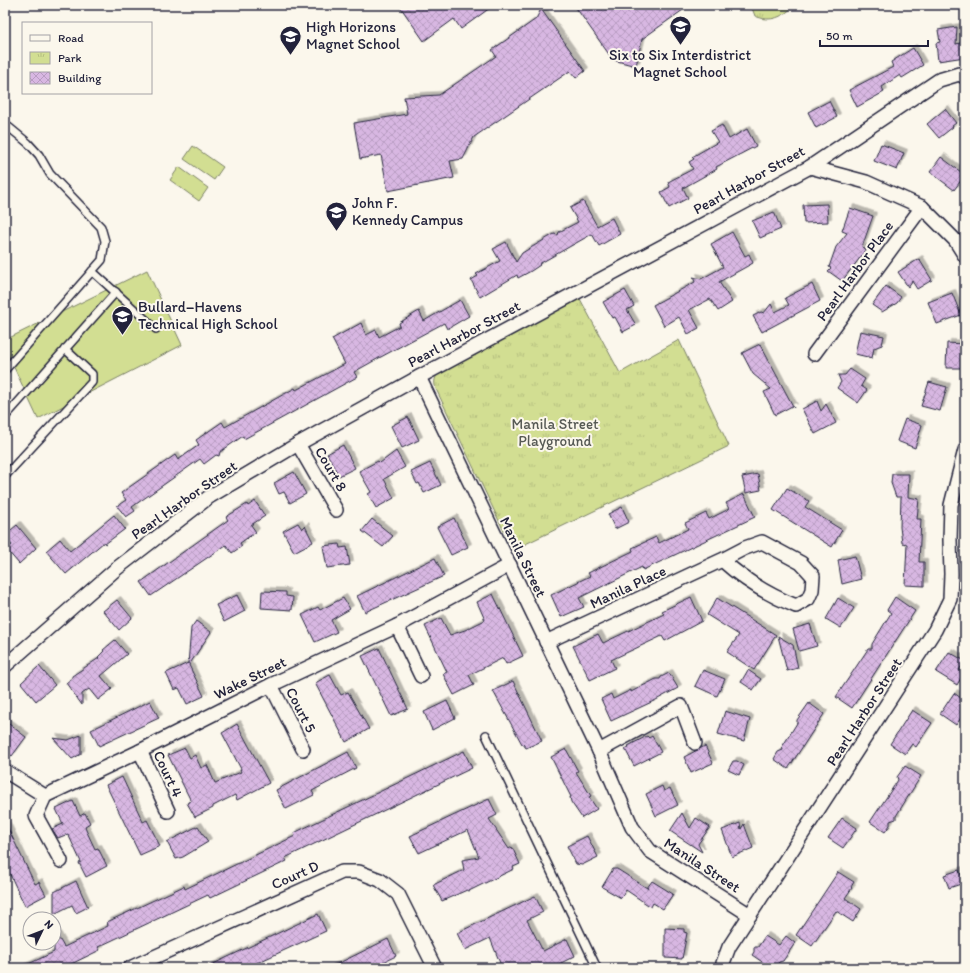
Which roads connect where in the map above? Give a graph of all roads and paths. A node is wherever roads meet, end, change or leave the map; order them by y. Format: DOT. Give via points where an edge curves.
graph roads {
  1 [pos="965,77"];
  2 [pos="5,124"];
  3 [pos="810,167"];
  4 [pos="922,207"];
  5 [pos="965,256"];
  6 [pos="92,271"];
  7 [pos="116,292"];
  8 [pos="156,328"];
  9 [pos="65,349"];
  10 [pos="814,354"];
  11 [pos="5,370"];
  12 [pos="419,377"];
  13 [pos="5,417"];
  14 [pos="298,444"];
  15 [pos="965,450"];
  16 [pos="5,476"];
  17 [pos="336,510"];
  18 [pos="722,560"];
  19 [pos="510,565"];
  20 [pos="397,626"];
  21 [pos="546,642"];
  22 [pos="5,666"];
  23 [pos="421,676"];
  24 [pos="271,685"];
  25 [pos="486,735"];
  26 [pos="695,743"];
  27 [pos="303,750"];
  28 [pos="599,750"];
  29 [pos="140,751"];
  30 [pos="5,771"];
  31 [pos="45,796"];
  32 [pos="168,811"];
  33 [pos="61,861"];
  34 [pos="750,915"];
  35 [pos="130,968"];
  36 [pos="435,968"];
  37 [pos="597,968"];
  38 [pos="723,968"];
  1 -- 3 [label="street, Pearl Harbor Street" via="959,74 939,80"];
  2 -- 6 [label="lane" via="32,147 50,174 101,227 105,241 102,260"];
  3 -- 4 [label="street" via="866,182"];
  3 -- 12 [label="street, Pearl Harbor Street"];
  4 -- 5 [label="street" via="955,240"];
  4 -- 10 [label="street, Pearl Harbor Place"];
  6 -- 7 [label="lane"];
  6 -- 11 [label="lane"];
  7 -- 8 [label="lane"];
  7 -- 9 [label="lane"];
  9 -- 13 [label="lane"];
  9 -- 16 [label="lane" via="92,374 92,382"];
  12 -- 14 [label="street, Pearl Harbor Street"];
  12 -- 19 [label="street, Manila Street"];
  14 -- 17 [label="street, Court 8"];
  14 -- 22 [label="street, Pearl Harbor Street" via="209,498 164,531 116,568"];
  15 -- 34 [label="street, Pearl Harbor Street" via="951,505 950,599 936,630"];
  18 -- 18 [label="street, Manila Place" via="740,576 776,598 796,606 808,599 812,590 814,576 801,563 762,542"];
  18 -- 21 [label="street, Manila Place"];
  19 -- 20 [label="street, Wake Street"];
  19 -- 21 [label="street, Manila Street"];
  20 -- 23 [label="street"];
  20 -- 24 [label="street, Wake Street"];
  21 -- 28 [label="street, Manila Street"];
  24 -- 27 [label="street, Court 5"];
  24 -- 29 [label="street, Wake Street"];
  25 -- 37 [label="lane"];
  26 -- 28 [label="street" via="681,706"];
  28 -- 34 [label="street, Manila Street" via="632,828 650,851"];
  29 -- 31 [label="street, Wake Street"];
  29 -- 32 [label="street, Court 4"];
  30 -- 31 [label="street"];
  31 -- 33 [label="street" via="36,816"];
  34 -- 38 [label="street, Pearl Harbor Street" via="729,947"];
  35 -- 36 [label="street, Court D" via="342,872 359,872 380,880 398,894"];
}
